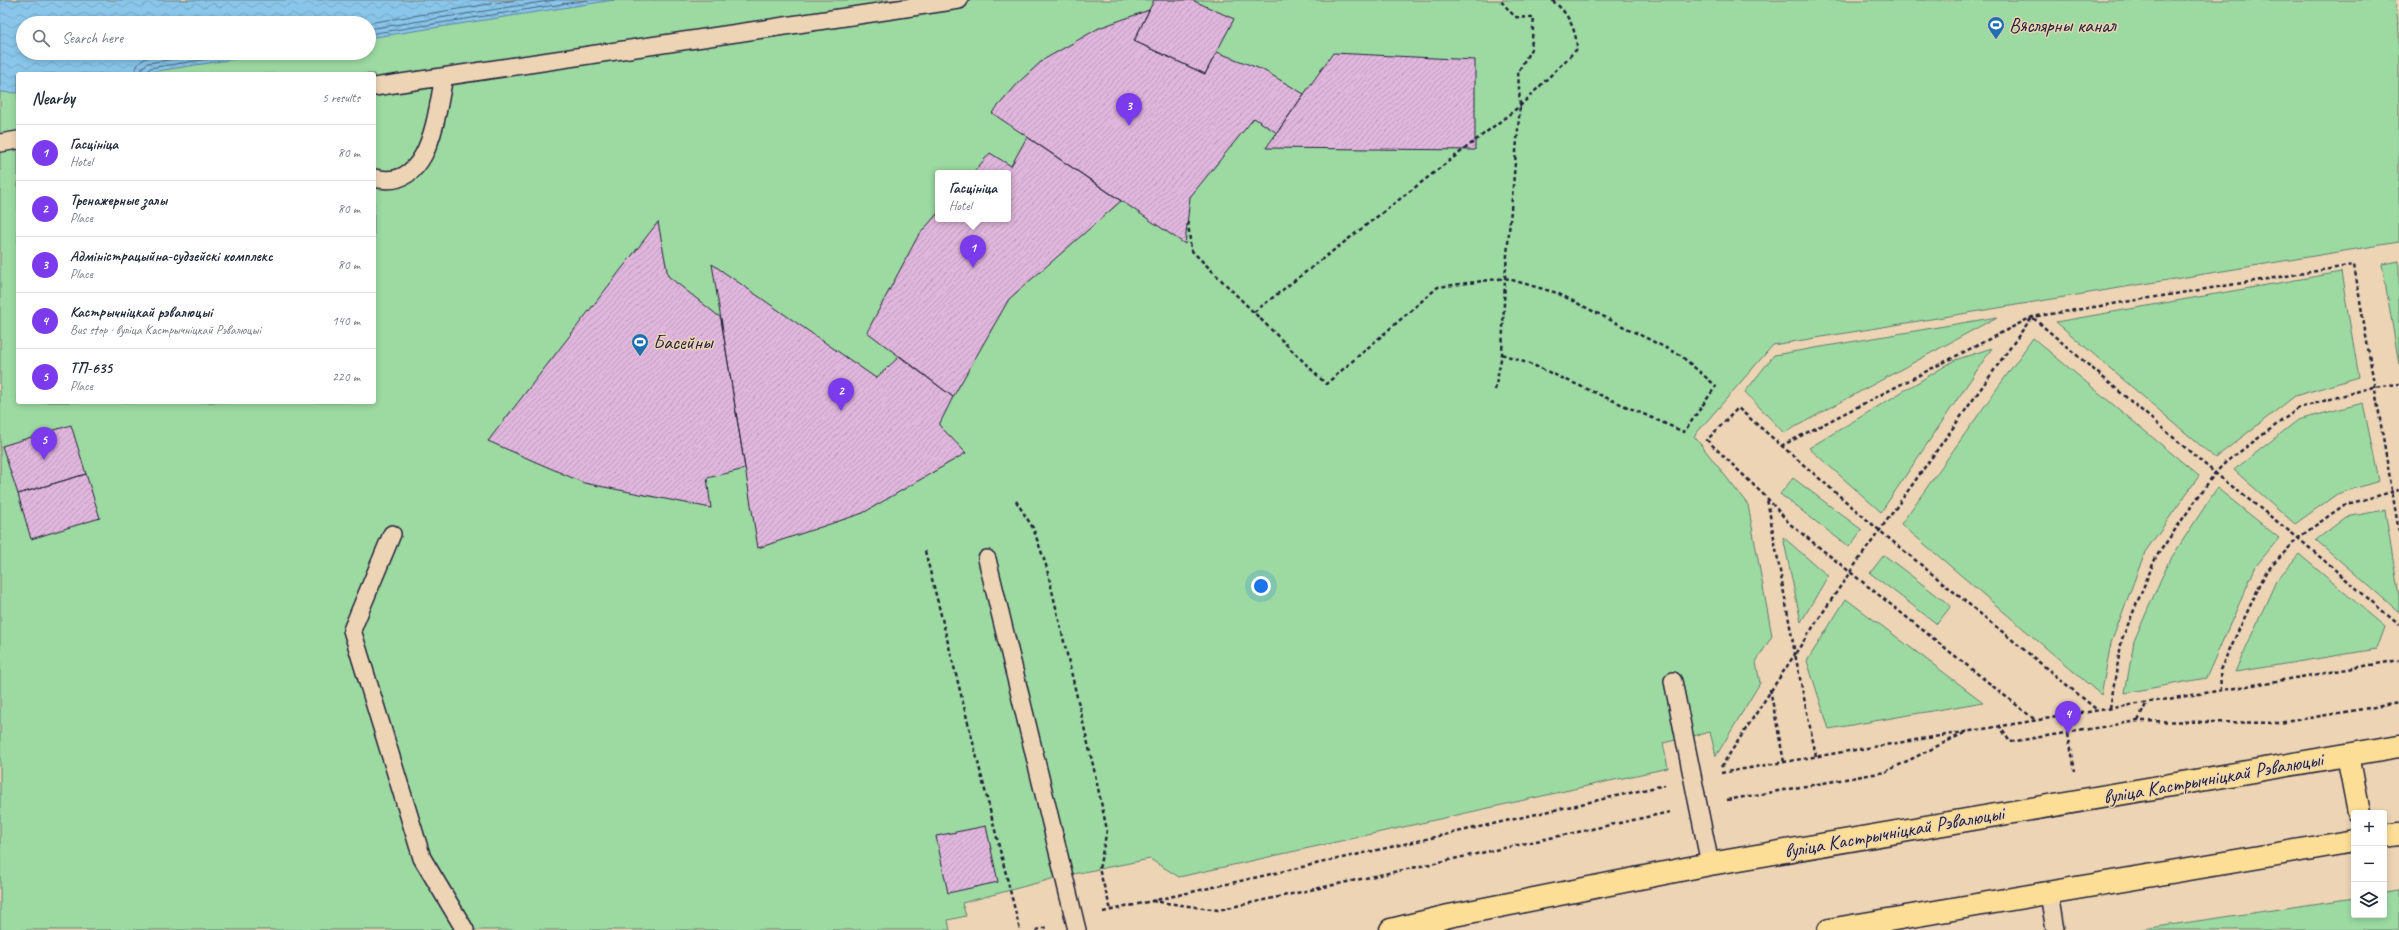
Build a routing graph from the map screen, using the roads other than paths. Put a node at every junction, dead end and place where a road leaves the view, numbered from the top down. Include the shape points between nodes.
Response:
1 (959, 0) edge
2 (444, 77) junction
3 (376, 87) edge
4 (16, 140) edge
5 (0, 143) edge
6 (376, 178) edge
7 (392, 534) dead end
8 (987, 559) dead end
9 (1673, 680) dead end
10 (2399, 746) edge
11 (2348, 755) junction
12 (2358, 810) edge
13 (2399, 834) edge
14 (2387, 836) edge
15 (2351, 842) edge
16 (1710, 864) junction
17 (2048, 894) junction
18 (465, 930) edge
19 (1077, 930) edge
20 (1391, 930) edge
21 (1829, 930) edge
22 (2055, 930) edge

1 - 2 lane
2 - 3 lane
2 - 6 lane via 433,130 422,160 410,172 396,179
4 - 5 lane
7 - 18 lane via 352,630 422,858
8 - 19 lane
9 - 16 lane
10 - 11 highway, вуліца Кастрычніцкай Рэвалюцыі
11 - 12 highway
11 - 16 highway, вуліца Кастрычніцкай Рэвалюцыі
13 - 14 highway
15 - 17 highway
16 - 20 highway, вуліца Кастрычніцкай Рэвалюцыі
17 - 21 highway
17 - 22 lane

